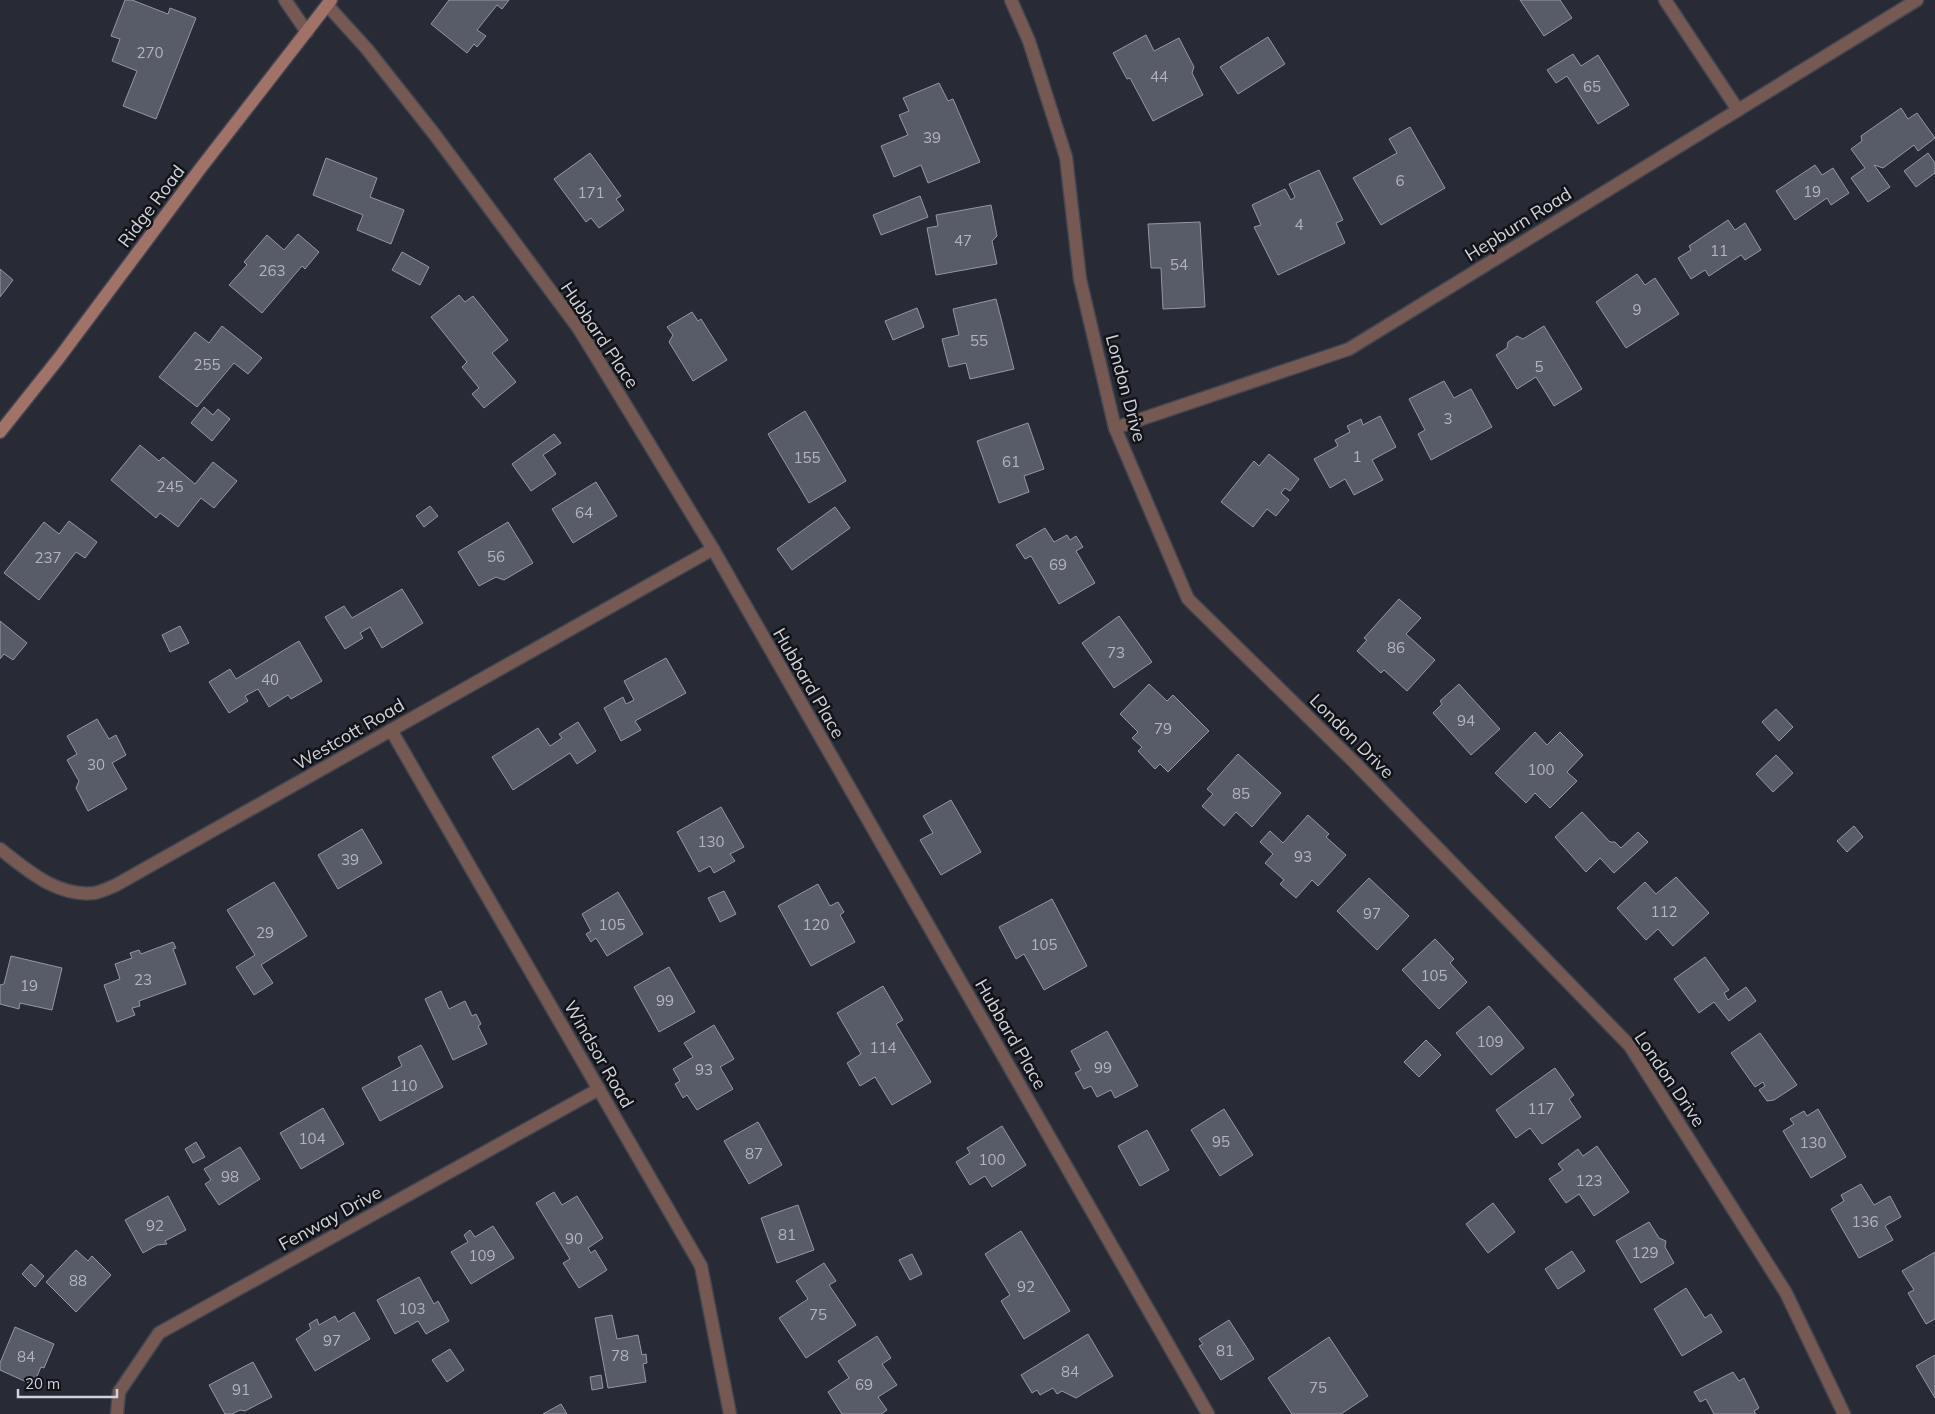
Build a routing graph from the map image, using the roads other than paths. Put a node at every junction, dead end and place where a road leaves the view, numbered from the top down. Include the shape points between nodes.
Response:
1 (285, 0) edge
2 (1011, 0) edge
3 (1665, 0) edge
4 (1917, 0) edge
5 (329, 2) edge
6 (307, 32) junction
7 (1738, 110) junction
8 (1115, 428) junction
9 (0, 432) edge
10 (713, 549) junction
11 (390, 730) junction
12 (0, 849) edge
13 (599, 1089) junction
14 (117, 1414) edge
15 (730, 1414) edge
16 (1208, 1414) edge
17 (1844, 1414) edge

1 - 6 street
2 - 8 street, London Drive via 1029,41 1066,157 1080,279
3 - 7 street
4 - 7 street, Hepburn Road
5 - 6 main road, Ridge Road
5 - 10 street, Hubbard Place via 435,135 579,329
6 - 9 main road, Ridge Road
7 - 8 street, Hepburn Road via 1349,349
8 - 17 street, London Drive via 1188,599 1355,763 1630,1046 1786,1293
10 - 11 street, Westcott Road
10 - 16 street, Hubbard Place
11 - 12 street, Westcott Road via 144,871 95,893 49,884
11 - 13 street, Windsor Road
13 - 14 street, Fenway Drive via 159,1333 119,1392
13 - 15 street, Windsor Road via 701,1266

